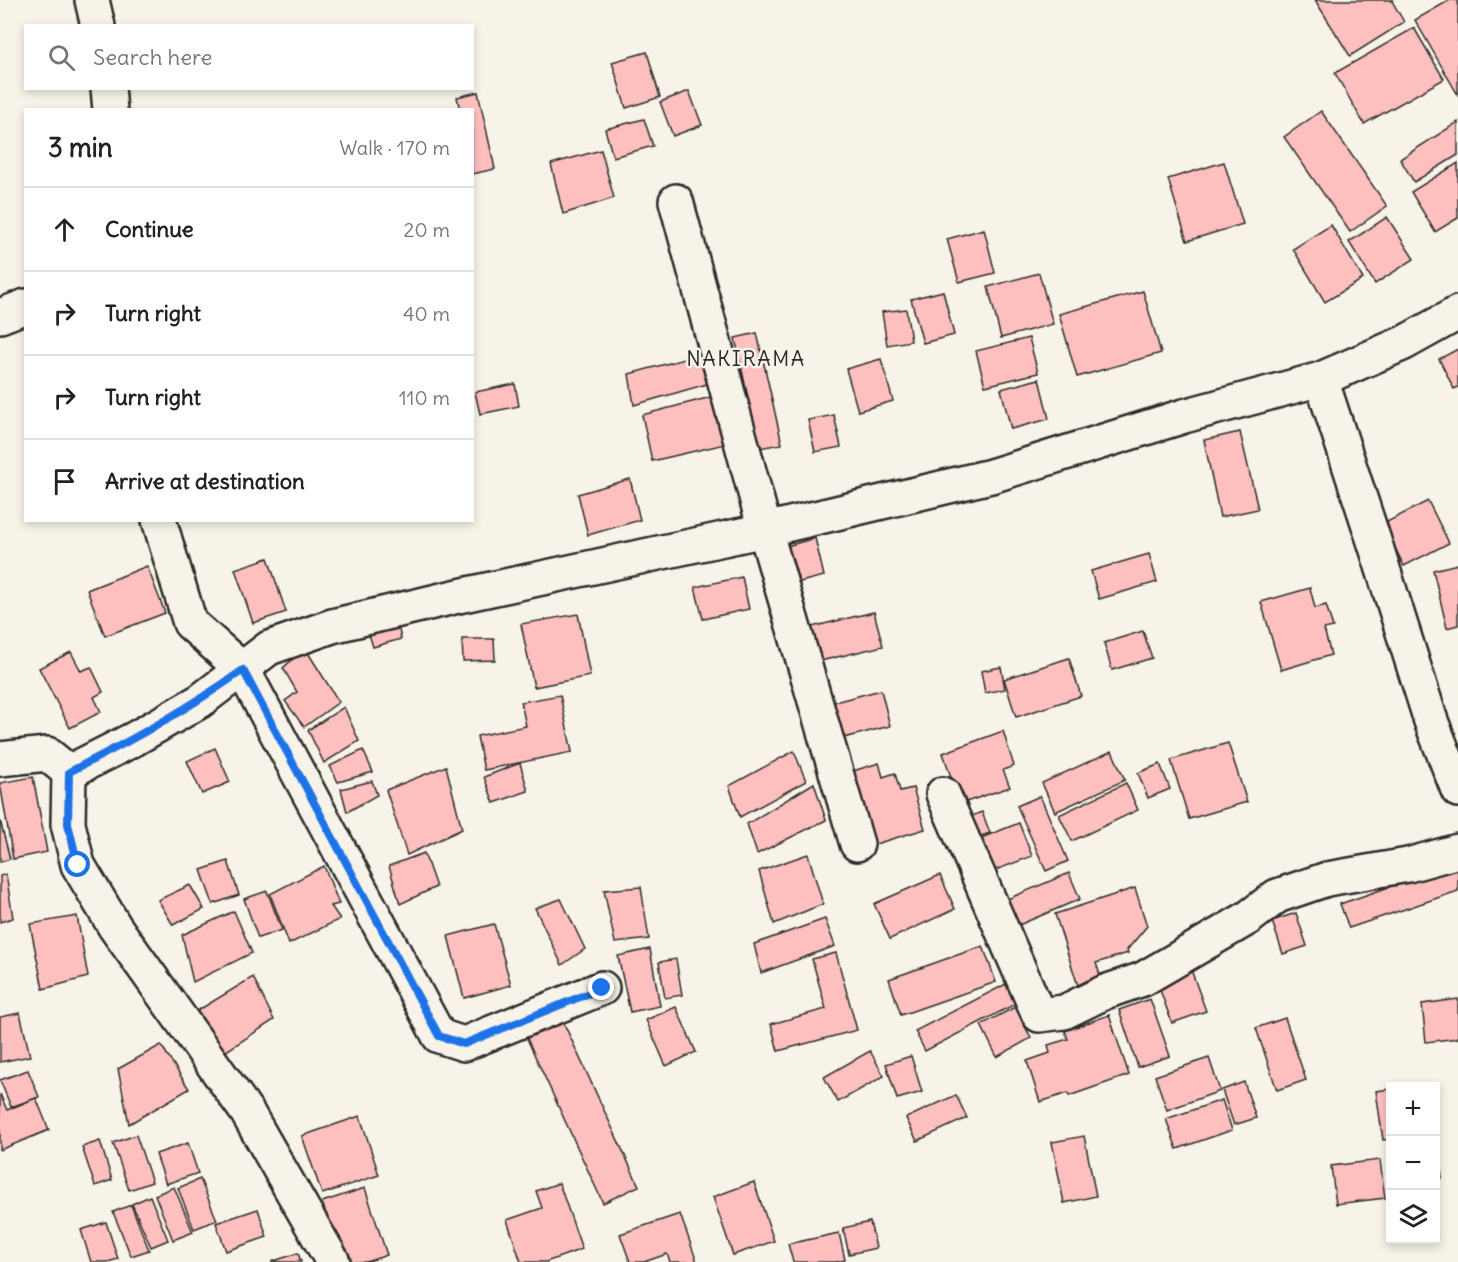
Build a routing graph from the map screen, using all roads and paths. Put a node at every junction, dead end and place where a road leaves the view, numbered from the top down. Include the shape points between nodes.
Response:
1 (92, 0) edge
2 (98, 24) edge
3 (108, 90) edge
4 (110, 108) edge
5 (676, 201) dead end
6 (24, 307) edge
7 (1458, 313) edge
8 (0, 316) edge
9 (1321, 380) junction
10 (160, 522) edge
11 (765, 530) junction
12 (243, 670) junction
13 (0, 759) edge
14 (69, 772) junction
15 (1458, 790) edge
16 (943, 794) dead end
17 (857, 844) dead end
18 (1458, 851) edge
19 (602, 988) dead end
20 (333, 1262) edge

1 - 2 street
3 - 4 street
5 - 11 street
6 - 8 street
7 - 9 street via 1404,343
9 - 11 street via 1184,416 990,476
9 - 15 street via 1431,721
10 - 12 street via 190,623
11 - 12 street via 332,626 269,648
11 - 17 street
12 - 14 street via 200,701
12 - 19 street via 439,1036 464,1044
13 - 14 street via 47,754
14 - 20 street via 68,824 78,865 115,927 248,1112
16 - 18 street via 1039,1015 1064,1012 1143,979 1248,918 1277,896 1327,879 1408,865

